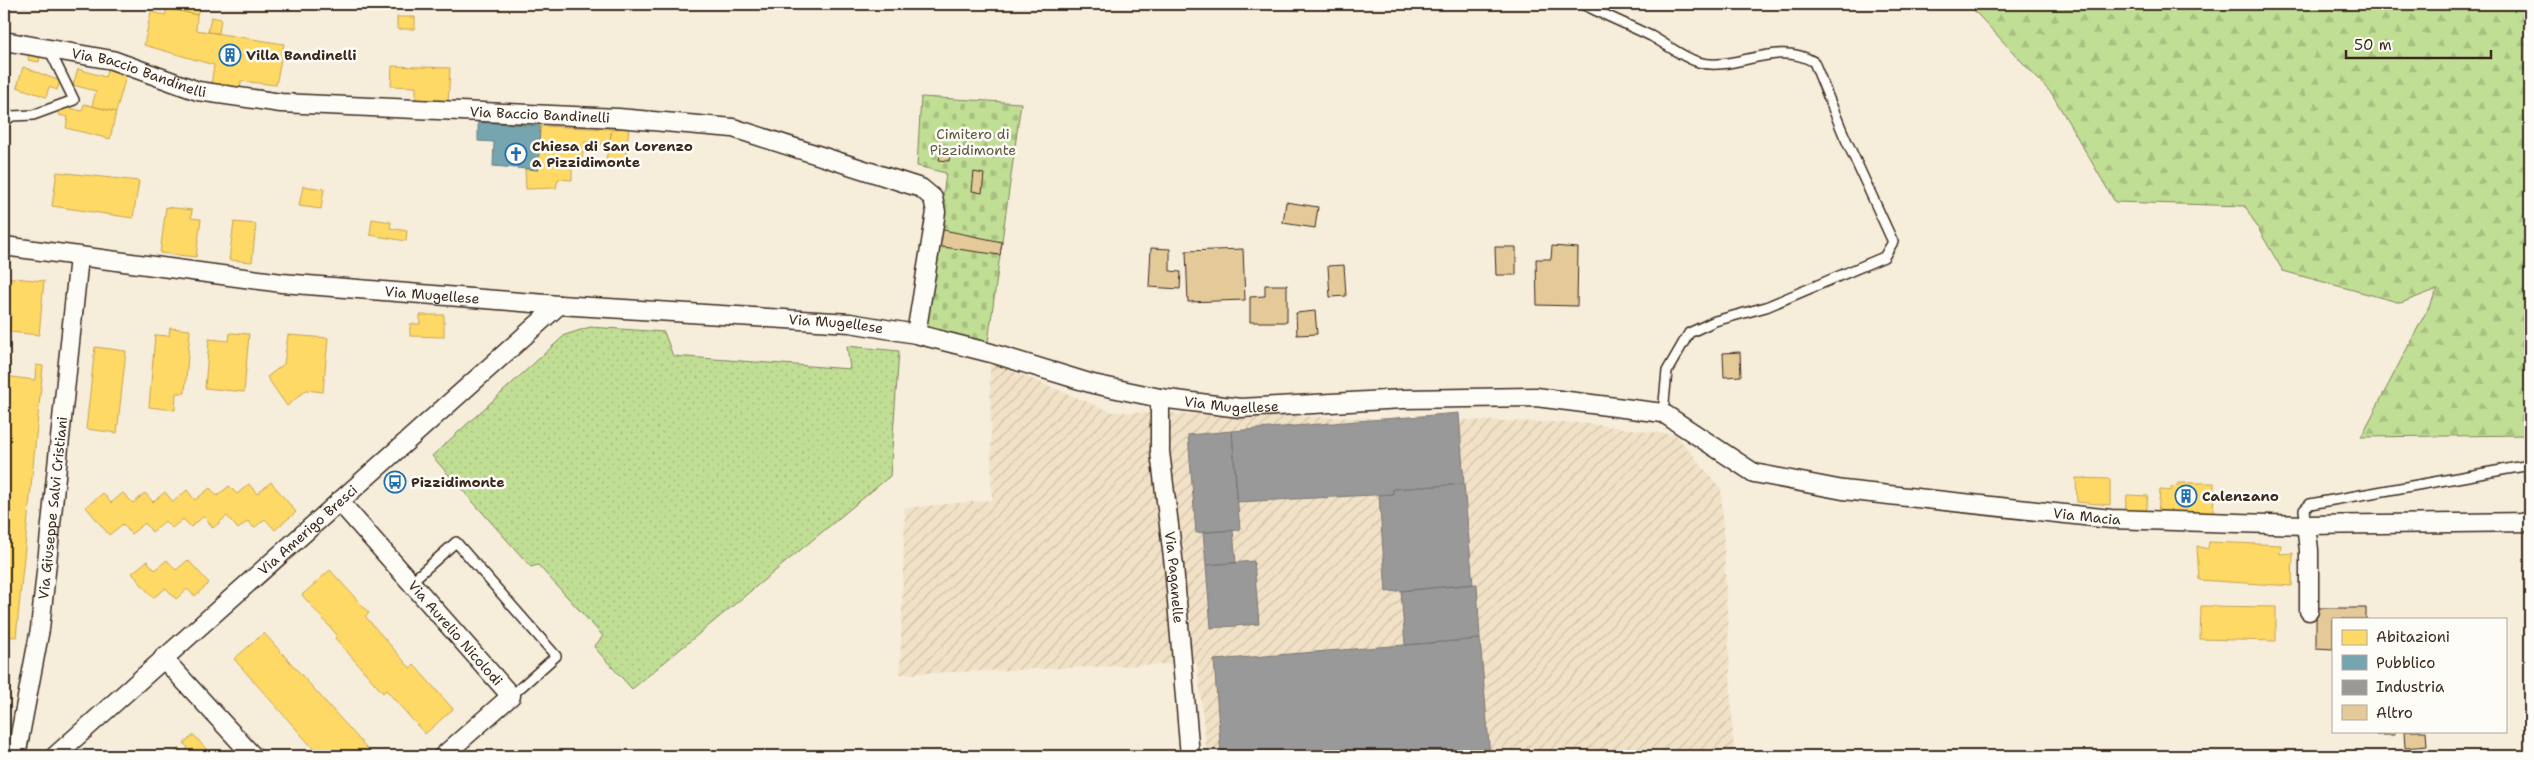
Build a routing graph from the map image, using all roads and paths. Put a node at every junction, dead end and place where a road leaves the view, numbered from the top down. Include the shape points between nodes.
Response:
1 (1582, 4) edge
2 (4, 41) edge
3 (49, 49) junction
4 (4, 122) edge
5 (4, 246) edge
6 (79, 257) junction
7 (559, 305) junction
8 (916, 334) junction
9 (1160, 398) junction
10 (1663, 414) junction
11 (2530, 465) edge
12 (339, 501) junction
13 (2530, 522) edge
14 (2306, 525) junction
15 (410, 582) junction
16 (2309, 611) dead end
17 (163, 658) junction
18 (511, 696) junction
19 (16, 756) edge
20 (55, 756) edge
21 (253, 756) edge
22 (443, 756) edge
23 (1190, 756) edge

1 - 10 lane via 1698,62 1714,64 1770,53 1806,57 1814,62 1842,133 1893,242 1884,257 1766,307 1715,321 1689,333 1667,372
2 - 3 street, Via Baccio Bandinelli
3 - 4 lane via 74,100 33,115 12,116
3 - 8 street, Via Baccio Bandinelli via 112,60 198,91 281,103 618,118 733,128 921,188 933,198 936,212
5 - 6 street, Via Mugellese
6 - 7 street, Via Mugellese via 282,283
6 - 19 street, Via Giuseppe Salvi Cristiani via 40,629
7 - 8 street, Via Mugellese via 850,323
7 - 12 street, Via Amerigo Bresci
8 - 9 street, Via Mugellese via 1093,384
9 - 10 street, Via Mugellese via 1240,408 1402,399 1536,397
9 - 23 street, Via Paganelle via 1160,452 1174,566
10 - 14 street, Via Macia via 1754,473 1843,490 2111,519
11 - 14 lane via 2310,504 2304,510
12 - 15 street, Via Aurelio Nicolodi
12 - 17 street, Via Amerigo Bresci
13 - 14 street, Via Macia
14 - 16 street
15 - 18 street, Via Aurelio Nicolodi
15 - 18 lane via 456,542 556,656
17 - 20 street, Via Amerigo Bresci
17 - 21 street
18 - 22 street, Via Aurelio Nicolodi

